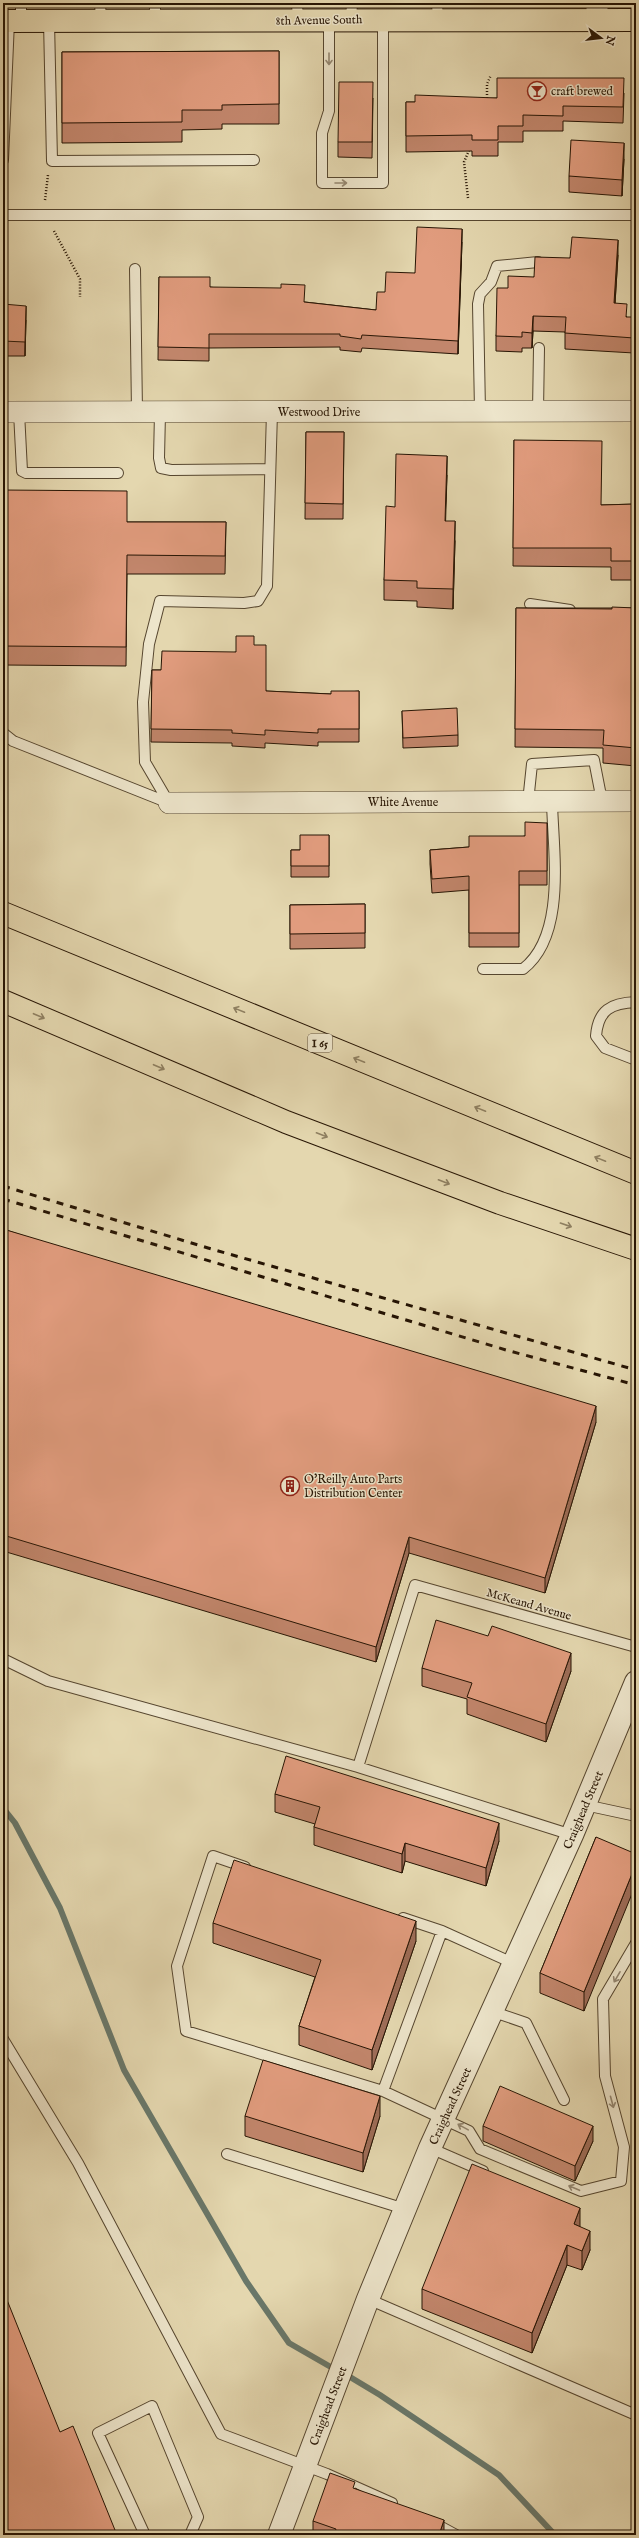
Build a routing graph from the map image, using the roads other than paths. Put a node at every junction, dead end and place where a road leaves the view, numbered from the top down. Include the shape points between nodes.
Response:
1 (597, 11) edge
2 (100, 12) edge
3 (155, 12) edge
4 (298, 12) edge
5 (351, 12) edge
6 (438, 12) edge
7 (13, 17) edge
8 (383, 19) junction
9 (329, 20) junction
10 (636, 20) edge
11 (49, 21) junction
12 (3, 160) edge
13 (254, 160) dead end
14 (3, 215) edge
15 (636, 215) edge
16 (538, 262) edge
17 (135, 269) dead end
18 (539, 348) dead end
19 (480, 411) junction
20 (11, 412) edge
21 (137, 412) junction
22 (272, 412) junction
23 (538, 412) junction
24 (636, 412) edge
25 (160, 413) junction
26 (270, 469) junction
27 (118, 473) dead end
28 (530, 604) dead end
29 (582, 612) edge
30 (3, 733) edge
31 (602, 801) junction
32 (636, 801) edge
33 (528, 802) junction
34 (552, 802) junction
35 (169, 803) junction
36 (3, 913) edge
37 (483, 969) dead end
38 (3, 1001) edge
39 (636, 1002) edge
40 (636, 1060) edge
41 (636, 1174) edge
42 (636, 1249) edge
43 (636, 1647) edge
44 (3, 1659) edge
45 (635, 1686) edge
46 (358, 1767) junction
47 (585, 1805) junction
48 (636, 1816) edge
49 (572, 1835) junction
50 (257, 1870) edge
51 (390, 1914) edge
52 (442, 1931) junction
53 (636, 1943) edge
54 (515, 1964) junction
55 (494, 2012) junction
56 (3, 2039) edge
57 (383, 2091) junction
58 (564, 2100) dead end
59 (444, 2117) junction
60 (430, 2148) junction
61 (227, 2154) dead end
62 (483, 2172) edge
63 (405, 2209) junction
64 (365, 2307) junction
65 (636, 2415) edge
66 (305, 2466) junction
67 (401, 2507) edge
68 (422, 2517) edge
69 (145, 2535) edge
70 (190, 2535) edge
71 (279, 2535) edge
72 (456, 2535) edge

1 - 6 main road, 8th Avenue South
1 - 10 main road, 8th Avenue South
2 - 3 main road, 8th Avenue South
2 - 11 main road, 8th Avenue South
3 - 4 main road, 8th Avenue South
4 - 9 main road, 8th Avenue South
5 - 8 main road, 8th Avenue South
5 - 9 main road, 8th Avenue South
6 - 8 main road, 8th Avenue South
7 - 11 main road, 8th Avenue South
7 - 12 lane
9 -> 8 lane via 329,111 322,133 322,183 384,183
11 - 13 lane via 52,161
14 - 15 lane
16 - 19 lane via 497,266 491,282 480,294
17 - 21 lane
18 - 23 lane
19 - 22 street, Westwood Drive
19 - 23 street, Westwood Drive
20 - 21 street, Westwood Drive
20 - 27 lane via 22,471
21 - 25 street, Westwood Drive
22 - 25 street, Westwood Drive
22 - 26 lane
23 - 24 street, Westwood Drive
25 - 26 lane via 161,468
26 - 35 lane via 267,586 258,601 160,601 149,644 143,702 145,762
28 - 29 lane
30 - 35 lane via 13,741
31 - 32 street, White Avenue
31 - 33 lane via 594,760 532,764
31 - 34 street, White Avenue
33 - 34 street, White Avenue
33 - 35 street, White Avenue
34 - 37 lane via 554,890 548,933 540,952 523,969
41 -> 36 main road, I 65
38 -> 42 main road via 286,1122 500,1203
39 - 40 lane via 613,1005 607,1009 597,1023 596,1036 605,1048
43 - 46 lane, McKeand Avenue via 415,1585
44 - 46 lane via 48,1681
45 - 47 street, Craighead Street
46 - 49 lane
47 - 48 lane
47 - 49 street, Craighead Street
49 - 54 street, Craighead Street
50 - 57 lane via 213,1856 177,1966 186,2031
51 - 52 lane
52 - 54 lane
52 - 57 lane
53 -> 59 lane via 604,1999 605,2076 624,2147 621,2181 581,2192 480,2149 469,2131
54 - 55 street, Craighead Street
55 - 58 lane via 526,2023
55 - 59 street, Craighead Street
56 - 66 lane via 78,2163 221,2434
57 - 59 lane
59 - 60 street, Craighead Street
60 - 62 lane
60 - 63 street, Craighead Street
61 - 63 lane
63 - 64 street, Craighead Street
64 - 65 lane
64 - 66 street, Craighead Street
66 - 67 lane
66 - 71 street, Craighead Street
68 - 72 lane
69 - 70 lane via 98,2433 152,2406 198,2517

